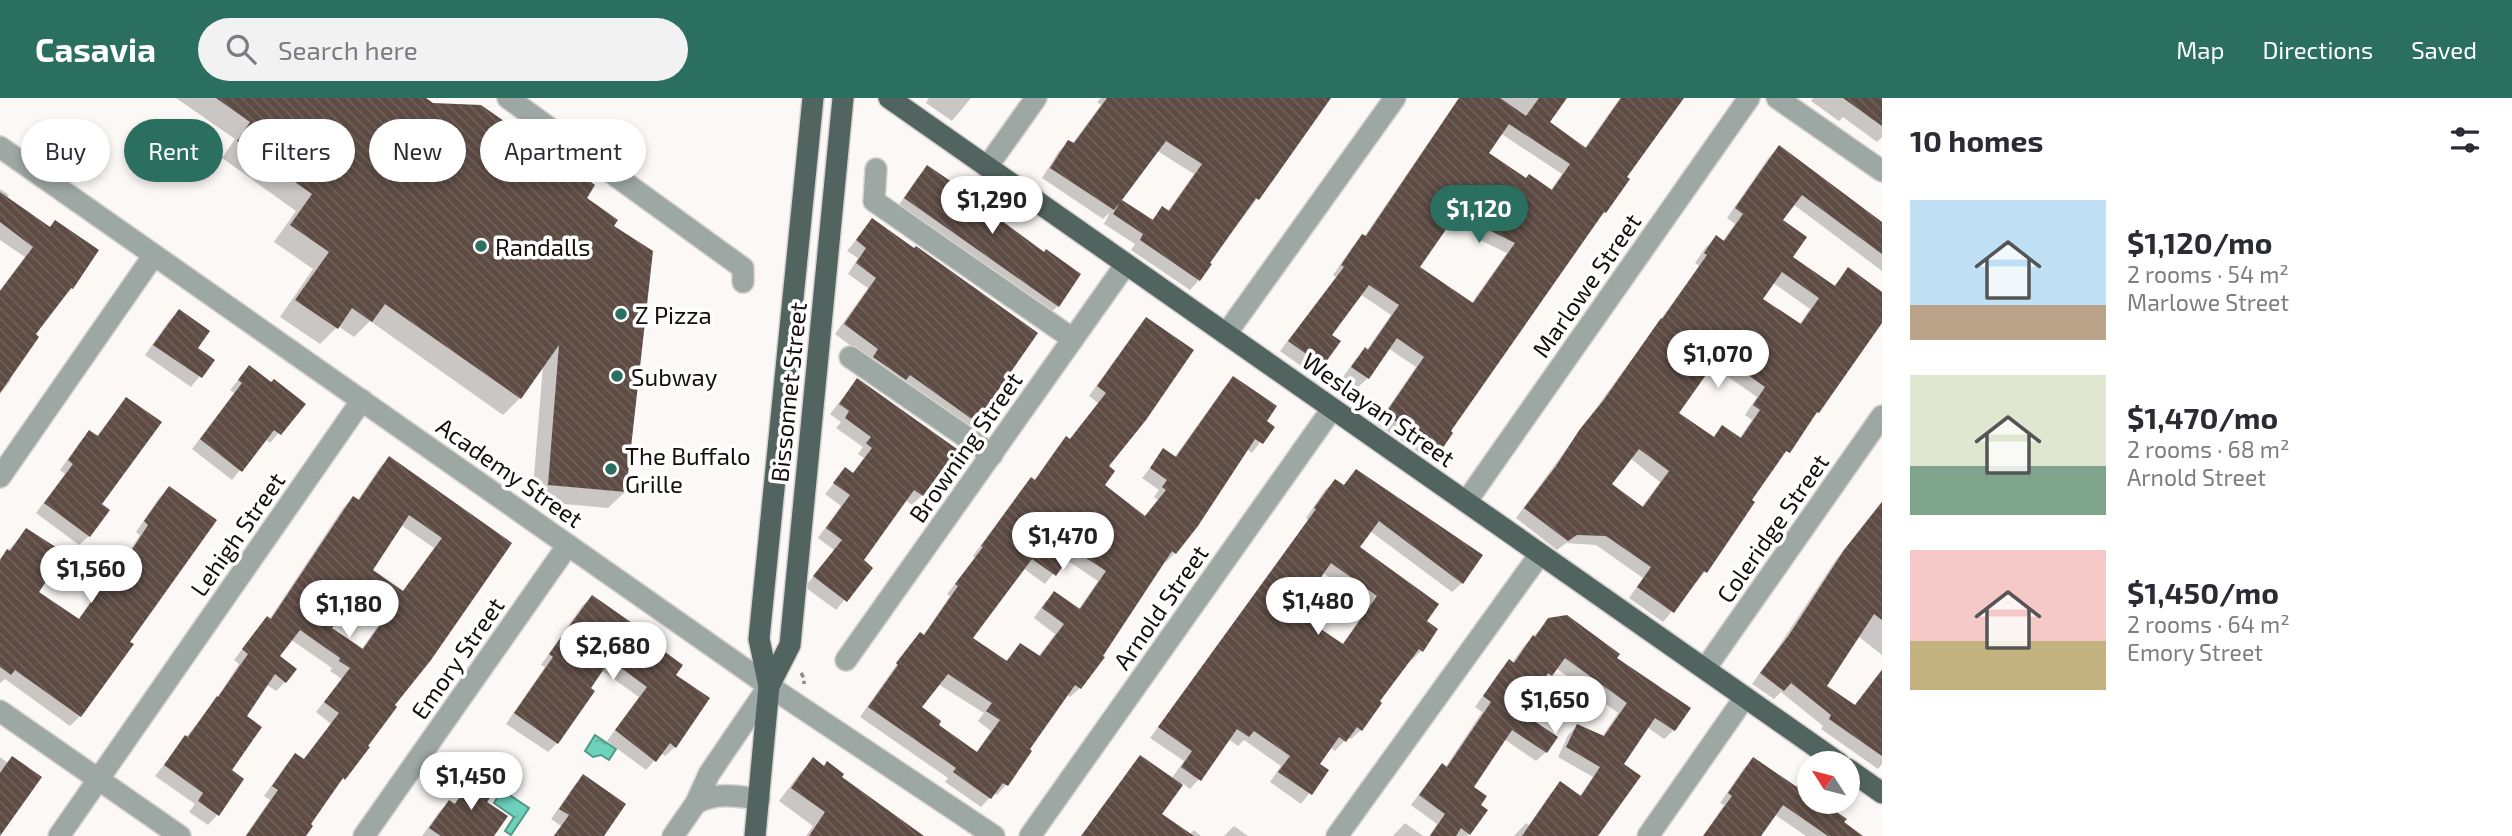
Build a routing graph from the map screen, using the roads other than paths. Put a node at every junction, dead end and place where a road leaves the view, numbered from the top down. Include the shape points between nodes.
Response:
1 (508, 98) edge
2 (813, 98) edge
3 (843, 98) edge
4 (889, 98) edge
5 (1036, 98) edge
6 (1395, 98) edge
7 (1749, 98) edge
8 (1777, 98) edge
9 (0, 147) edge
10 (987, 167) junction
11 (876, 169) dead end
12 (1882, 171) edge
13 (154, 255) junction
14 (1126, 264) junction
15 (743, 282) dead end
16 (1226, 334) junction
17 (1073, 339) junction
18 (850, 357) dead end
19 (362, 400) junction
20 (1332, 409) junction
21 (1882, 416) edge
22 (992, 455) junction
23 (0, 477) edge
24 (1466, 502) junction
25 (568, 545) junction
26 (1540, 554) junction
27 (846, 660) dead end
28 (1704, 669) junction
29 (769, 685) junction
30 (1745, 697) junction
31 (0, 710) edge
32 (1822, 751) edge
33 (1860, 777) edge
34 (99, 779) junction
35 (1882, 793) edge
36 (759, 799) junction
37 (696, 803) junction
38 (59, 836) edge
39 (180, 836) edge
40 (364, 836) edge
41 (673, 836) edge
42 (755, 836) edge
43 (994, 836) edge
44 (1030, 836) edge
45 (1337, 836) edge
46 (1648, 836) edge

1 - 15 street via 743,268
2 - 29 main road, Bissonnet Street via 759,639
3 - 29 main road, Bissonnet Street via 790,645
4 - 10 main road, Weslayan Street
5 - 10 street
6 - 16 street
7 - 24 street, Marlowe Street
8 - 12 street
9 - 13 street, Academy Street
10 - 14 main road, Weslayan Street
11 - 17 street via 874,201
13 - 19 street, Academy Street
13 - 23 street
14 - 16 main road, Weslayan Street
14 - 17 street, Browning Street
16 - 20 main road, Weslayan Street
17 - 22 street, Browning Street
18 - 22 street
19 - 25 street, Academy Street
19 - 34 street, Lehigh Street
20 - 24 main road, Weslayan Street
20 - 44 street, Arnold Street
21 - 28 street, Coleridge Street
22 - 27 street, Browning Street
24 - 26 main road, Weslayan Street
25 - 29 street, Academy Street
25 - 40 street, Emory Street
26 - 28 main road, Weslayan Street
26 - 45 street
28 - 30 main road, Weslayan Street
29 - 36 main road, Bissonnet Street
29 - 37 street via 709,774
29 - 43 street, Academy Street
30 - 32 main road, Weslayan Street
30 - 46 street
31 - 34 street
33 - 35 main road
34 - 38 street, Lehigh Street
34 - 39 street
36 - 37 street via 726,794
36 - 42 main road, Bissonnet Street
37 - 41 street

